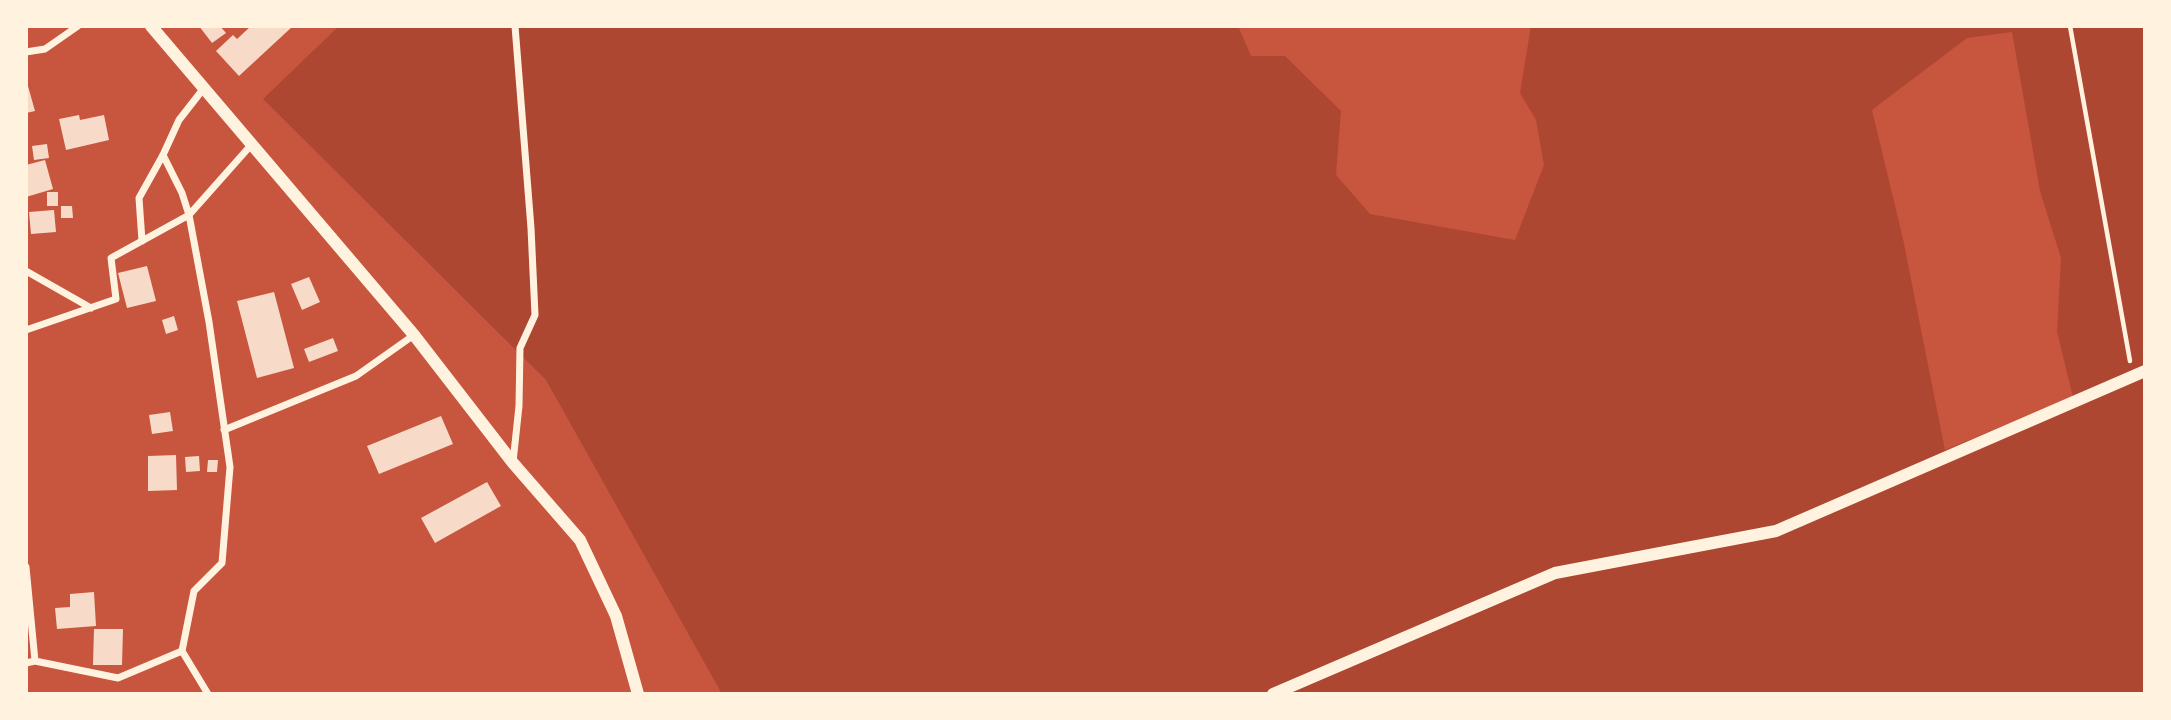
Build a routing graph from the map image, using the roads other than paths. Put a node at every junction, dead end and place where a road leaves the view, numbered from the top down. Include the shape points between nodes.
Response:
1 (78, 26) edge
2 (151, 26) edge
3 (516, 26) edge
4 (26, 52) edge
5 (204, 88) junction
6 (251, 144) junction
7 (163, 155) junction
8 (189, 215) junction
9 (142, 241) junction
10 (26, 271) edge
11 (91, 308) junction
12 (26, 330) edge
13 (414, 335) junction
14 (2139, 373) edge
15 (225, 430) junction
16 (513, 463) junction
17 (26, 568) edge
18 (182, 651) junction
19 (35, 661) junction
20 (26, 663) edge
21 (208, 694) edge
22 (638, 694) edge
23 (1273, 694) edge

1 - 4 street via 45,49
2 - 5 street
3 - 16 street via 535,315 520,348
5 - 6 street
5 - 7 street via 179,120
6 - 8 street
6 - 13 street
7 - 8 street
7 - 9 street via 139,198
8 - 9 street
8 - 15 street
9 - 11 street via 111,258 116,299
10 - 11 street
11 - 12 street
13 - 15 street via 356,376
13 - 16 street
14 - 23 street via 1776,531 1555,573
15 - 18 street via 230,467 222,563 194,591
16 - 22 street via 580,540 616,616
17 - 19 street
18 - 19 street via 118,678
18 - 21 street
19 - 20 street

